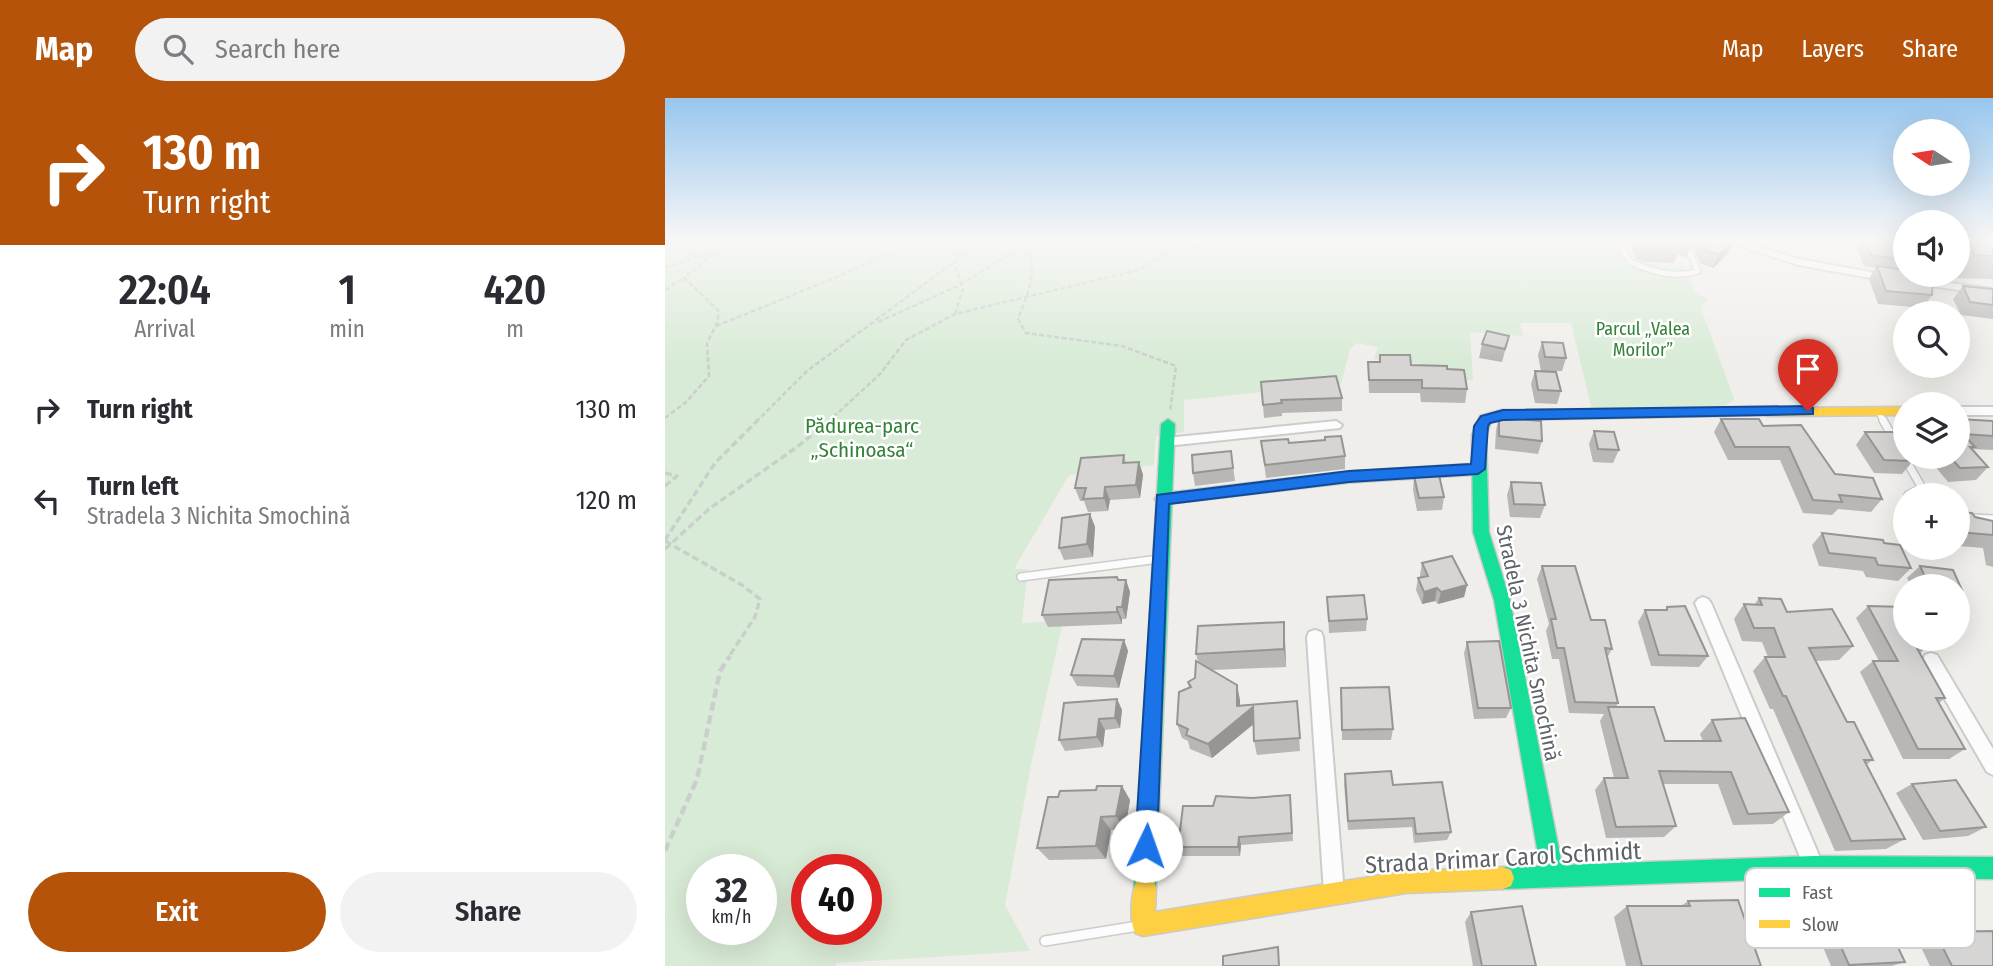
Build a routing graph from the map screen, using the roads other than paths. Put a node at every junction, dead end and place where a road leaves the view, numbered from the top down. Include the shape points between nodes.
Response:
1 (1918, 281) edge
2 (1993, 292) edge
3 (1878, 411) junction
4 (1893, 411) edge
5 (1970, 411) edge
6 (1993, 411) edge
7 (1168, 424) road end
8 (1336, 425) dead end
9 (1893, 438) edge
10 (1166, 443) junction
11 (1478, 469) junction
12 (1162, 499) junction
13 (1970, 517) edge
14 (1993, 519) edge
15 (1160, 559) junction
16 (1021, 576) dead end
17 (1703, 603) dead end
18 (1315, 637) dead end
19 (1931, 660) dead end
20 (1993, 766) edge
21 (1814, 867) junction
22 (1785, 868) edge
23 (1993, 868) edge
24 (1745, 869) edge
25 (1553, 876) junction
26 (1334, 892) junction
27 (1143, 925) junction
28 (1045, 941) dead end

1 - 2 street
3 - 4 street
3 - 9 lane
3 - 11 street, Stradela 3 Nichita Smochină via 1503,415 1486,419 1479,435
5 - 6 street
7 - 10 street
8 - 10 street
10 - 12 street
11 - 12 street via 1349,477
11 - 25 street, Stradela 3 Nichita Smochină via 1481,532 1502,600
12 - 15 street
13 - 14 lane
15 - 16 lane
15 - 27 street
17 - 21 street
18 - 26 street
19 - 20 street
21 - 22 street, Strada Primar Carol Schmidt
21 - 23 street, Strada Primar Carol Schmidt
24 - 25 street, Strada Primar Carol Schmidt
25 - 26 street, Strada Primar Carol Schmidt via 1406,882
26 - 27 street, Strada Primar Carol Schmidt
27 - 28 lane

